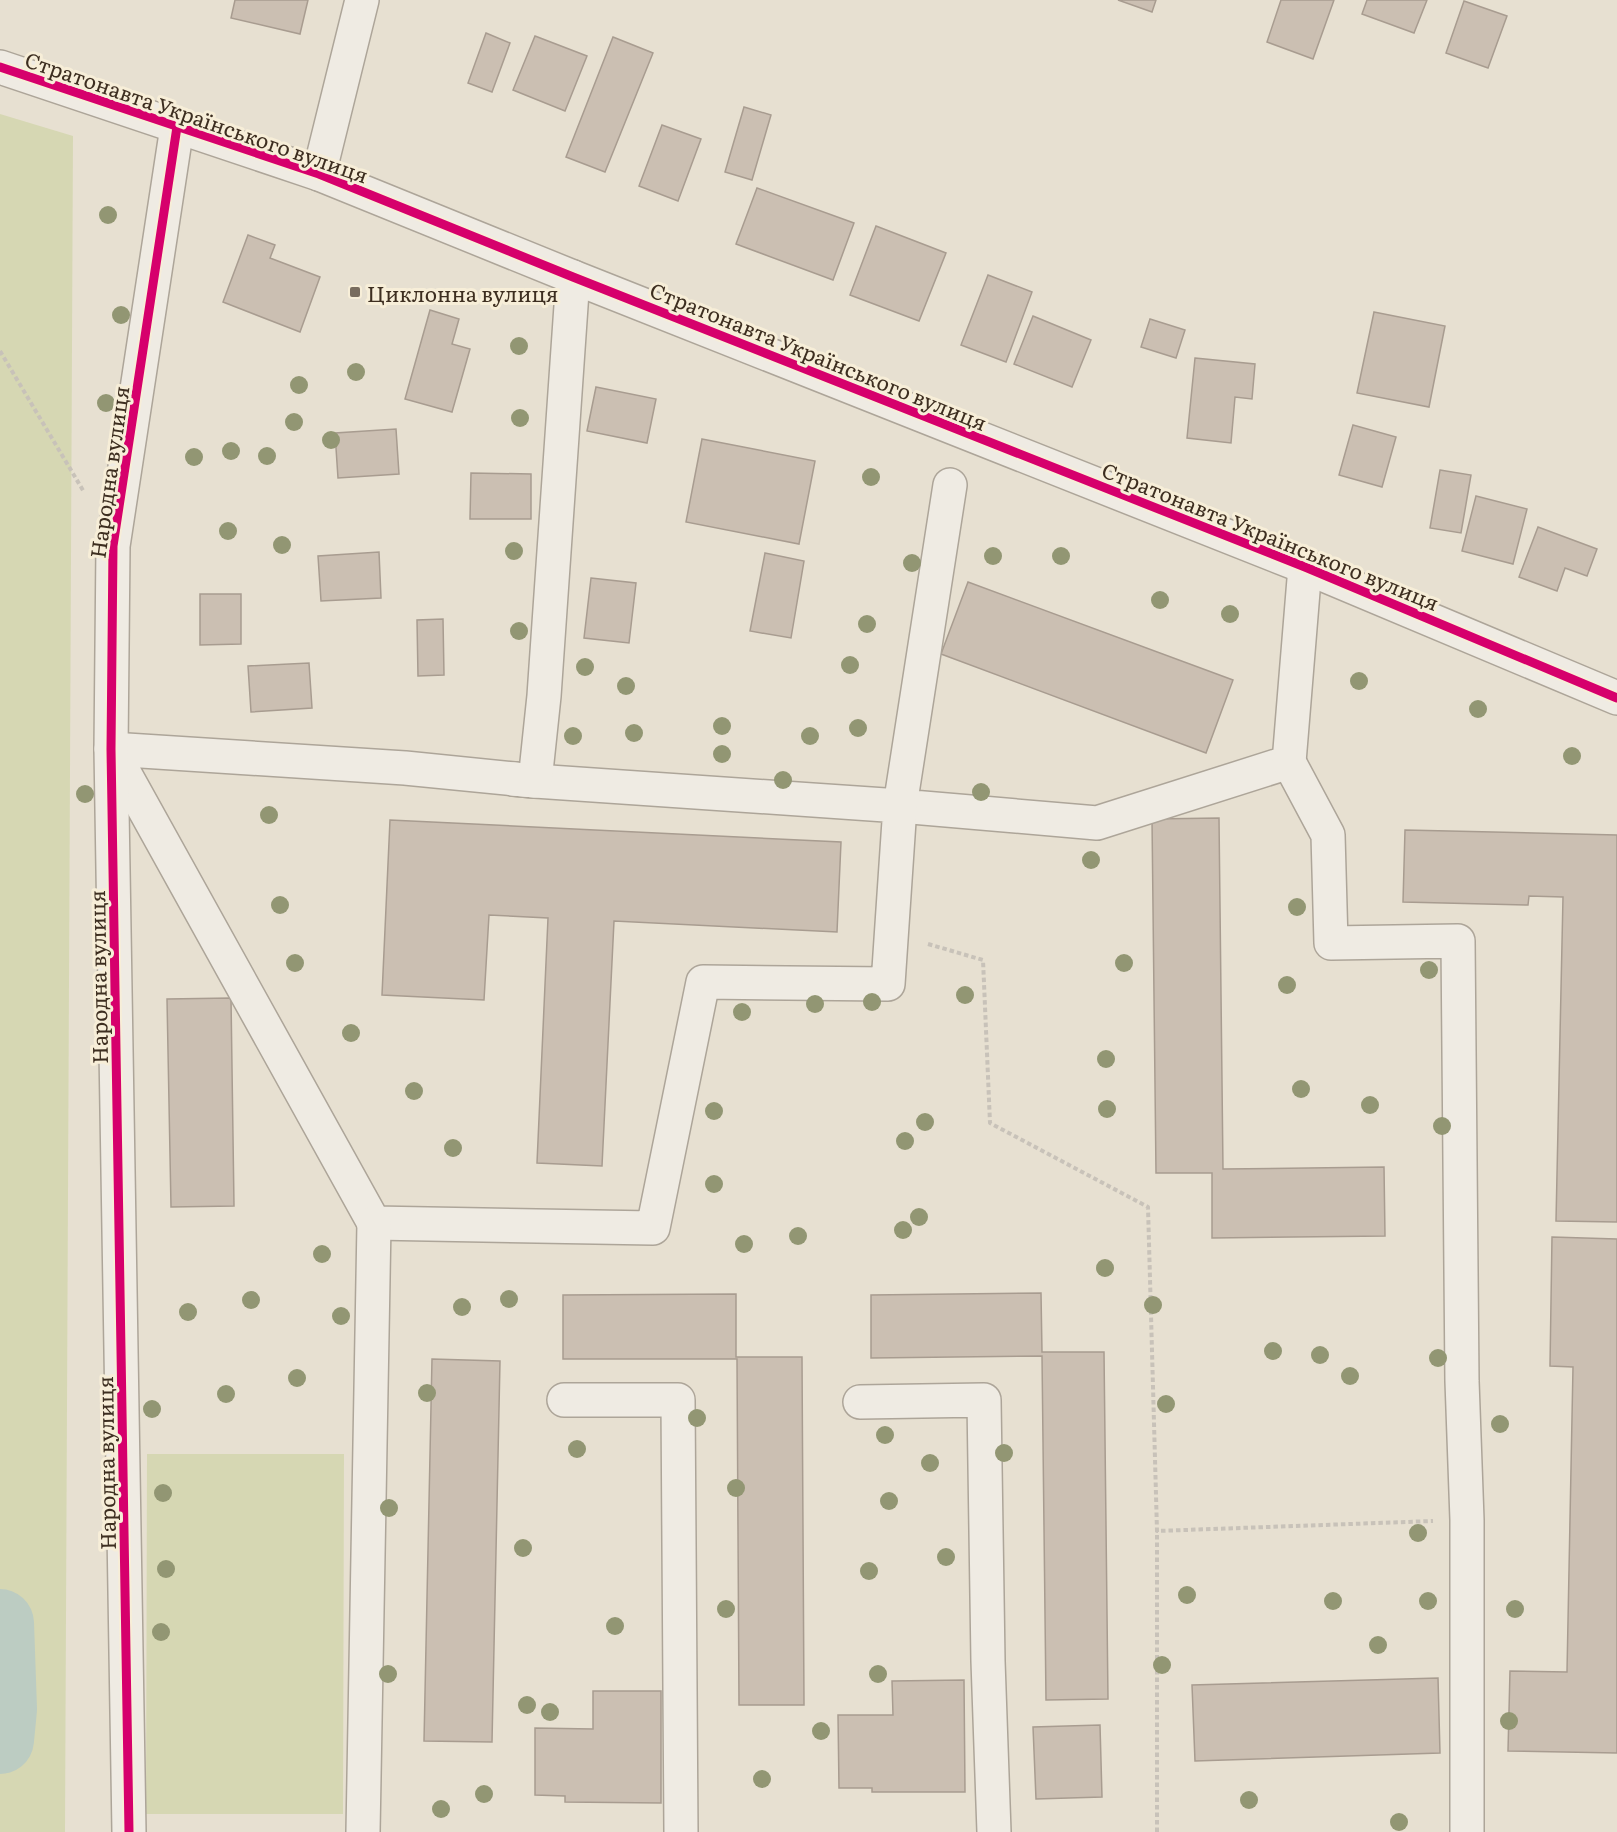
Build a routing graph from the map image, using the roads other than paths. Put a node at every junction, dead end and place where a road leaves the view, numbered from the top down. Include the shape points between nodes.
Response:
1 (362, 0) edge
2 (0, 68) edge
3 (177, 127) junction
4 (319, 174) junction
5 (573, 277) junction
6 (950, 485) dead end
7 (1305, 567) junction
8 (1617, 698) edge
9 (111, 749) junction
10 (1290, 762) junction
11 (535, 781) junction
12 (900, 806) junction
13 (375, 1223) junction
14 (564, 1400) dead end
15 (860, 1402) dead end
16 (129, 1832) edge
17 (363, 1832) edge
18 (681, 1832) edge
19 (994, 1832) edge
20 (1467, 1832) edge

1 - 4 street
2 - 3 street, Стратонавта Українського вулиця
3 - 4 street, Стратонавта Українського вулиця
3 - 9 street, Народна вулиця via 113,546
4 - 5 street, Стратонавта Українського вулиця
5 - 7 street, Стратонавта Українського вулиця
5 - 11 street
6 - 12 street
7 - 8 street, Стратонавта Українського вулиця
7 - 10 street
9 - 11 street via 405,768
9 - 13 street
9 - 16 street, Народна вулиця
10 - 12 street via 1097,823
10 - 20 street via 1329,835 1331,943 1458,941 1467,1520
11 - 12 street
12 - 13 street via 888,984 703,982 653,1228
13 - 17 street
14 - 18 street via 678,1400
15 - 19 street via 984,1400

